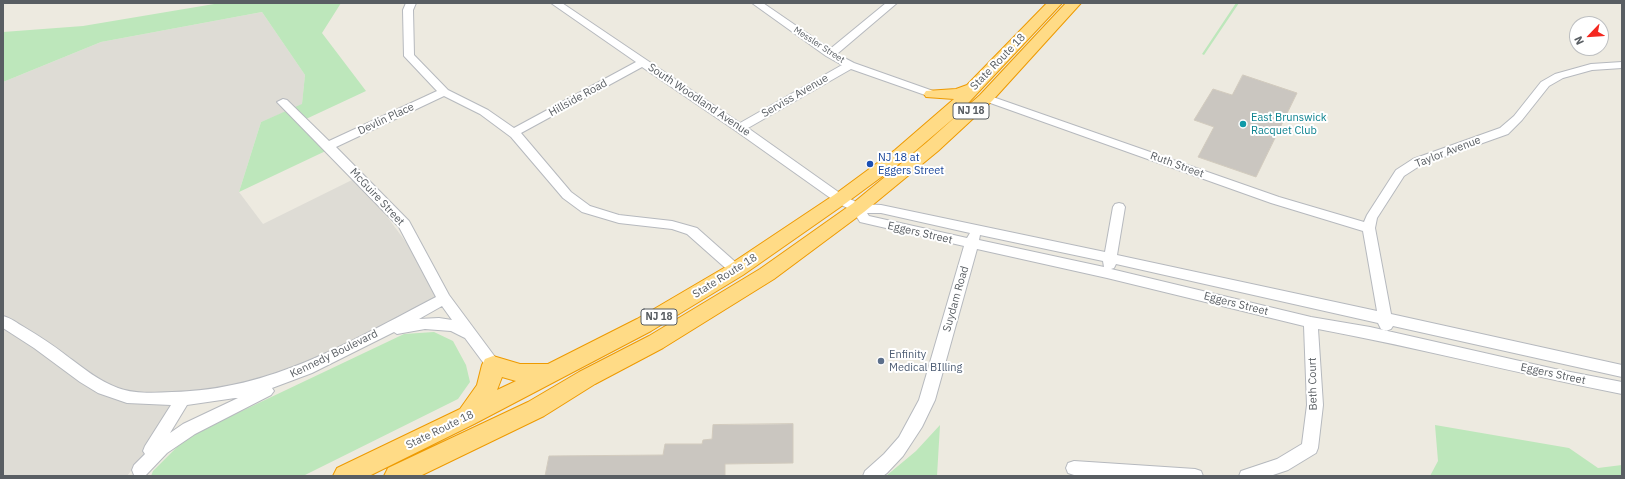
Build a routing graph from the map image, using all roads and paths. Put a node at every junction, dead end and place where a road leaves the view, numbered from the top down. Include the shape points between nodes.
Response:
1 (411, 3) edge
2 (556, 3) edge
3 (758, 3) edge
4 (892, 3) edge
5 (1055, 3) edge
6 (1074, 3) edge
7 (830, 54) junction
8 (643, 62) junction
9 (850, 65) junction
10 (1622, 65) edge
11 (971, 90) junction
12 (444, 92) junction
13 (932, 94) junction
14 (986, 98) junction
15 (283, 102) dead end
16 (949, 113) junction
17 (740, 128) junction
18 (513, 133) junction
19 (328, 146) junction
20 (849, 203) junction
21 (1119, 207) dead end
22 (1369, 228) junction
23 (973, 237) junction
24 (1111, 258) junction
25 (736, 270) junction
26 (1107, 273) junction
27 (444, 300) junction
28 (1384, 318) junction
29 (3, 320) edge
30 (1311, 322) junction
31 (383, 331) junction
32 (469, 335) junction
33 (1388, 337) junction
34 (1551, 355) junction
35 (327, 360) junction
36 (493, 365) junction
37 (1622, 371) edge
38 (551, 373) junction
39 (1555, 375) junction
40 (1622, 388) edge
41 (182, 400) junction
42 (466, 417) junction
43 (1074, 468) dead end
44 (138, 473) edge
45 (345, 476) edge
46 (396, 476) edge
47 (872, 476) edge
48 (1195, 476) edge
49 (1247, 476) edge

1 - 12 street via 408,10 409,56
2 - 8 street, South Woodland Avenue
3 - 7 street, Messler Street
4 - 7 street
5 - 11 highway, State Route 18 / NJ 18
6 - 14 highway, State Route 18 / NJ 18
7 - 9 street, Messler Street
8 - 17 street, South Woodland Avenue
8 - 18 street, Hillside Road
9 - 13 street, Messler Street
9 - 17 street, Serviss Avenue
10 - 22 street, Taylor Avenue via 1591,68 1559,76 1545,84 1518,118 1504,131 1416,162 1400,173 1370,218
11 - 13 highway via 958,94
11 - 16 highway, State Route 18 / NJ 18
12 - 18 street via 484,112
12 - 19 street, Devlin Place
13 - 16 highway via 944,103
14 - 20 highway, State Route 18 / NJ 18 via 932,147
14 - 22 street, Ruth Street via 1275,200
15 - 19 street, McGuire Street
16 - 20 highway, State Route 18 / NJ 18
17 - 20 street, South Woodland Avenue
18 - 25 street via 567,196 586,209 619,219 672,225 692,231
19 - 27 street, McGuire Street via 404,224
20 - 23 street, Eggers Street
20 - 25 highway, State Route 18 / NJ 18
20 - 46 highway, State Route 18 / NJ 18 via 767,274 656,342 587,378 536,409
21 - 24 street
22 - 28 street, Taylor Avenue
23 - 24 street, Eggers Street
23 - 26 street, Eggers Street
23 - 47 street, Suydam Road via 927,400 904,445
24 - 26 street
24 - 28 street, Eggers Street
25 - 38 highway, State Route 18 / NJ 18 via 644,326
26 - 30 street, Eggers Street
27 - 31 street, Kennedy Boulevard
27 - 32 street, McGuire Street
28 - 33 street, Taylor Avenue
28 - 34 street, Eggers Street
29 - 41 street, Kennedy Boulevard via 96,385 124,397
30 - 33 street, Eggers Street
30 - 49 street, Beth Court via 1315,405 1310,448 1282,465
31 - 32 street via 409,325 438,324 454,326
31 - 35 street, Kennedy Boulevard
32 - 36 street, McGuire Street
33 - 39 street, Eggers Street
34 - 37 street, Eggers Street
34 - 39 street
35 - 41 street, Kennedy Boulevard via 285,378 237,393
35 - 44 street via 189,429 160,448
36 - 38 highway via 523,374
36 - 42 highway via 492,380
38 - 42 highway, State Route 18 / NJ 18
39 - 40 street, Eggers Street
41 - 44 street
42 - 45 highway, State Route 18 / NJ 18
43 - 48 street

